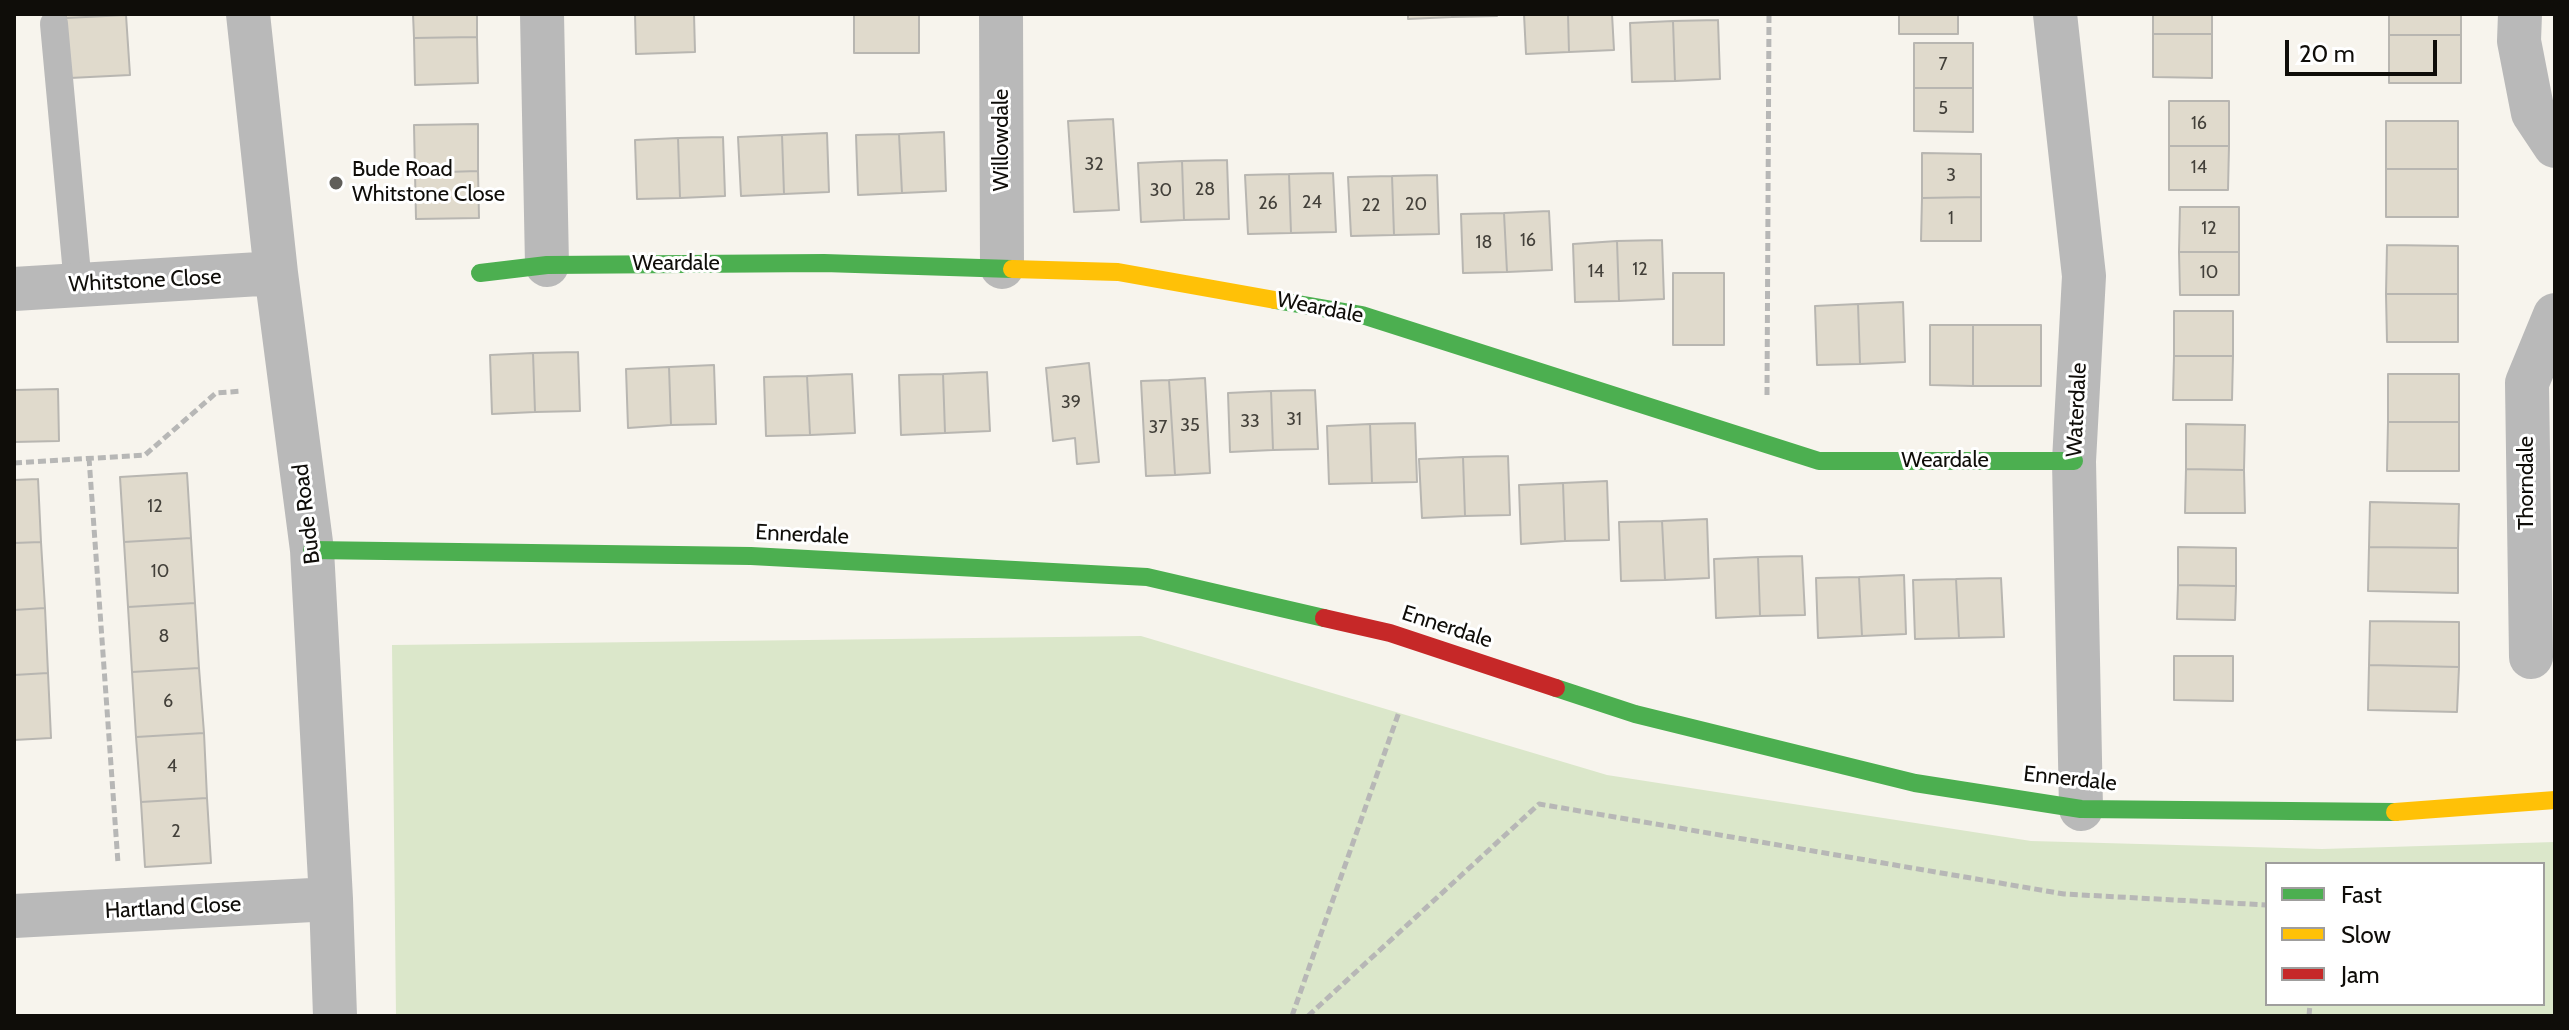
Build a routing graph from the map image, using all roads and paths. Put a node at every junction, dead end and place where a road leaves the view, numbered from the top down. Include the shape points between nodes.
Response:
1 (248, 14) edge
2 (542, 14) edge
3 (1001, 14) edge
4 (1769, 14) edge
5 (2055, 14) edge
6 (2520, 14) edge
7 (54, 24) dead end
8 (2555, 146) edge
9 (547, 265) junction
10 (1002, 267) junction
11 (276, 273) junction
12 (480, 273) dead end
13 (78, 285) junction
14 (14, 289) edge
15 (2555, 315) edge
16 (291, 387) junction
17 (1766, 444) junction
18 (89, 458) junction
19 (2074, 461) junction
20 (14, 463) edge
21 (312, 550) junction
22 (2531, 657) dead end
23 (1399, 712) dead end
24 (2555, 800) edge
25 (2081, 809) junction
26 (118, 868) dead end
27 (331, 899) junction
28 (2265, 905) edge
29 (14, 916) edge
30 (335, 1016) edge
31 (1292, 1016) edge
32 (1308, 1016) edge

1 - 11 street, Bude Road
2 - 9 street
3 - 10 street, Willowdale
4 - 17 path
5 - 19 street, Waterdale via 2084,276
6 - 8 street via 2519,41 2533,113
7 - 13 lane
9 - 10 street, Weardale
9 - 12 street, Weardale
10 - 17 street, Weardale via 1118,272 1362,315
11 - 13 street, Whitstone Close
11 - 16 street, Bude Road
13 - 14 street, Whitstone Close
15 - 22 street, Thorndale via 2527,383
16 - 18 path via 216,393 145,455
16 - 21 street, Bude Road
17 - 19 street, Weardale via 1819,461
18 - 20 path
18 - 26 path
19 - 25 street, Waterdale
21 - 25 street, Ennerdale via 751,556 1147,577 1390,633 1635,714 1915,783
21 - 27 street, Bude Road
23 - 31 path
24 - 25 street, Ennerdale via 2377,813
27 - 29 street, Hartland Close
27 - 30 street, Bude Road
28 - 32 path via 2064,894 1539,804

